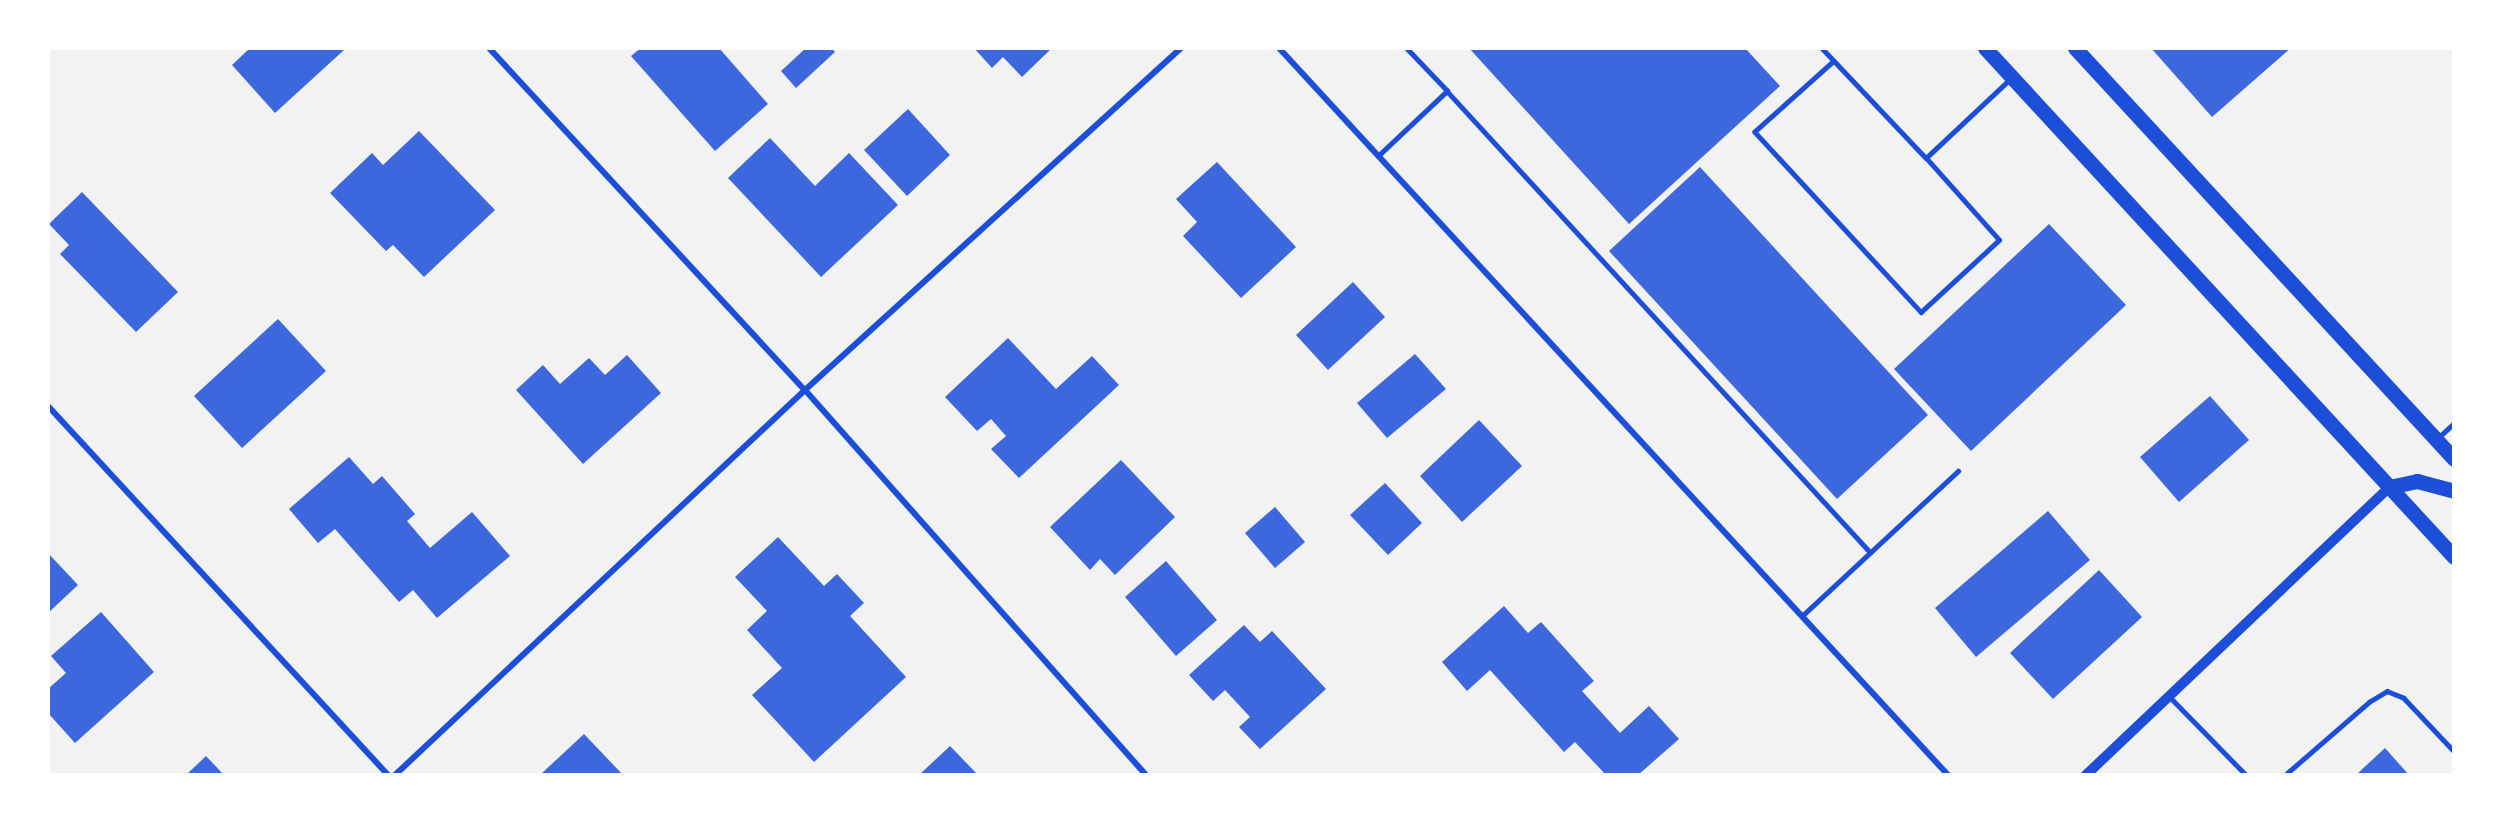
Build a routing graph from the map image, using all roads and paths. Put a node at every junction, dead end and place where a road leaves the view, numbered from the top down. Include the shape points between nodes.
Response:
1 (489, 48) edge
2 (1181, 48) edge
3 (1279, 48) edge
4 (1406, 48) edge
5 (1822, 48) edge
6 (1985, 48) edge
7 (2075, 48) edge
8 (1834, 61) junction
9 (2012, 77) junction
10 (1447, 91) junction
11 (1378, 156) junction
12 (1926, 158) junction
13 (805, 390) junction
14 (48, 406) edge
15 (2454, 423) edge
16 (2436, 440) junction
17 (2454, 459) edge
18 (1958, 471) dead end
19 (2390, 487) junction
20 (2454, 491) edge
21 (1870, 552) junction
22 (2454, 557) edge
23 (1802, 616) junction
24 (2169, 696) junction
25 (2454, 751) edge
26 (388, 775) edge
27 (395, 775) edge
28 (1146, 775) edge
29 (1948, 775) edge
30 (2086, 775) edge
31 (2246, 775) edge
32 (2285, 775) edge

1 - 13 street
2 - 13 street
3 - 11 street
4 - 10 lane
5 - 8 lane
6 - 9 main road
7 - 16 main road
8 - 12 lane
8 - 12 lane via 1755,132 1921,312 1999,240
9 - 12 lane
9 - 19 main road
10 - 11 lane
10 - 21 lane
11 - 23 street
13 - 27 street
13 - 28 street
14 - 26 street
15 - 16 lane
16 - 17 main road
18 - 21 lane
19 - 20 main road via 2417,481
19 - 22 main road
19 - 24 street
21 - 23 lane
23 - 29 street
24 - 30 street
24 - 31 lane
25 - 32 lane via 2404,698 2387,691

